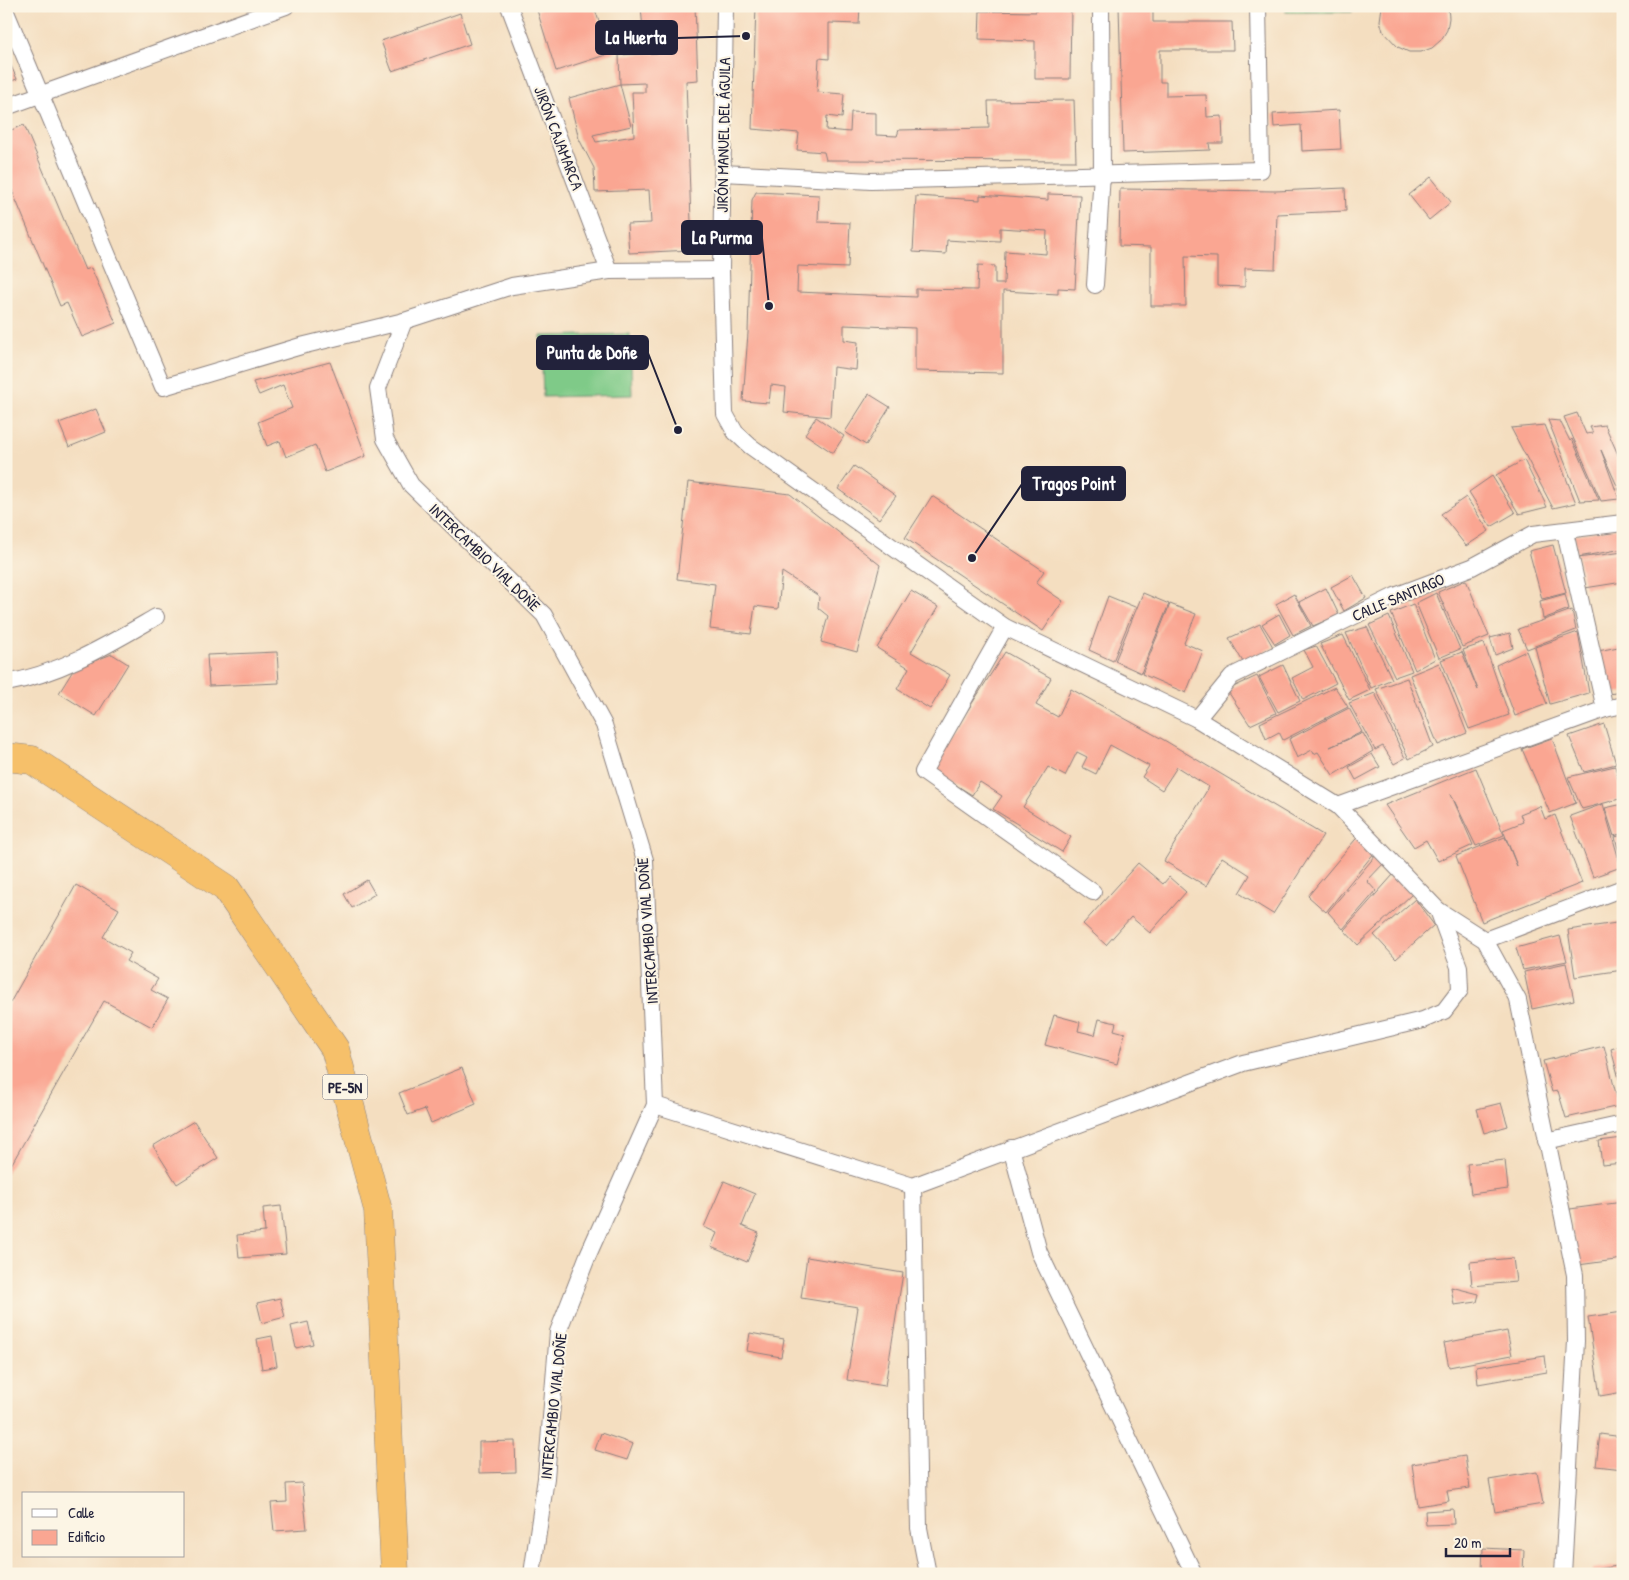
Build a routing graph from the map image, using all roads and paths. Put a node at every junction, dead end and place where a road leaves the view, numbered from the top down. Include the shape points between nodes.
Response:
1 (286, 6) edge
2 (509, 6) edge
3 (725, 6) edge
4 (1101, 6) edge
5 (1258, 6) edge
6 (6, 12) edge
7 (40, 93) junction
8 (6, 108) edge
9 (722, 173) junction
10 (1102, 174) junction
11 (721, 270) junction
12 (608, 271) junction
13 (1096, 285) dead end
14 (404, 321) junction
15 (1623, 523) edge
16 (1565, 532) junction
17 (156, 617) dead end
18 (1005, 627) junction
19 (6, 683) edge
20 (1623, 706) edge
21 (1605, 708) junction
22 (1197, 719) junction
23 (6, 757) edge
24 (1338, 806) junction
25 (1623, 888) edge
26 (1093, 892) dead end
27 (1438, 910) junction
28 (1485, 940) junction
29 (655, 1105) junction
30 (1623, 1124) edge
31 (1546, 1141) junction
32 (1011, 1148) junction
33 (913, 1186) junction
34 (395, 1574) edge
35 (532, 1574) edge
36 (928, 1574) edge
37 (1194, 1574) edge
38 (1563, 1574) edge

1 - 7 street
2 - 12 street, JIRÓN CAJAMARCA
3 - 9 street, JIRÓN MANUEL DEL ÁGUILA
4 - 10 street
5 - 10 street via 1261,170
6 - 7 street
7 - 8 street
7 - 14 street via 163,387 301,346
9 - 10 street via 871,181
9 - 11 street, JIRÓN MANUEL DEL ÁGUILA
10 - 13 street
11 - 12 street
11 - 18 street, JIRÓN MANUEL DEL ÁGUILA via 725,414 735,432 750,446
12 - 14 street via 512,286
14 - 29 street, INTERCAMBIO VIAL DOÑE via 378,388 385,439 411,485 544,615 604,725 645,860
15 - 16 street, CALLE SANTIAGO
16 - 21 street
16 - 22 street, CALLE SANTIAGO via 1533,534 1472,567 1396,596 1232,676
17 - 19 street via 95,652 26,679
18 - 22 street
18 - 26 street via 923,772
20 - 21 street
21 - 24 street
22 - 24 street
23 - 34 highway, PE-5N via 32,760 226,888 335,1050 378,1210
24 - 27 street
25 - 28 street
27 - 28 street
27 - 32 street via 1460,967 1460,990 1444,1011 1423,1020 1243,1062
28 - 31 street via 1518,1000
29 - 33 street
29 - 35 street, INTERCAMBIO VIAL DOÑE via 588,1255 558,1332 546,1478
30 - 31 street
31 - 38 street via 1575,1275 1576,1341
32 - 33 street
32 - 37 street via 1039,1252
33 - 36 street via 919,1528

